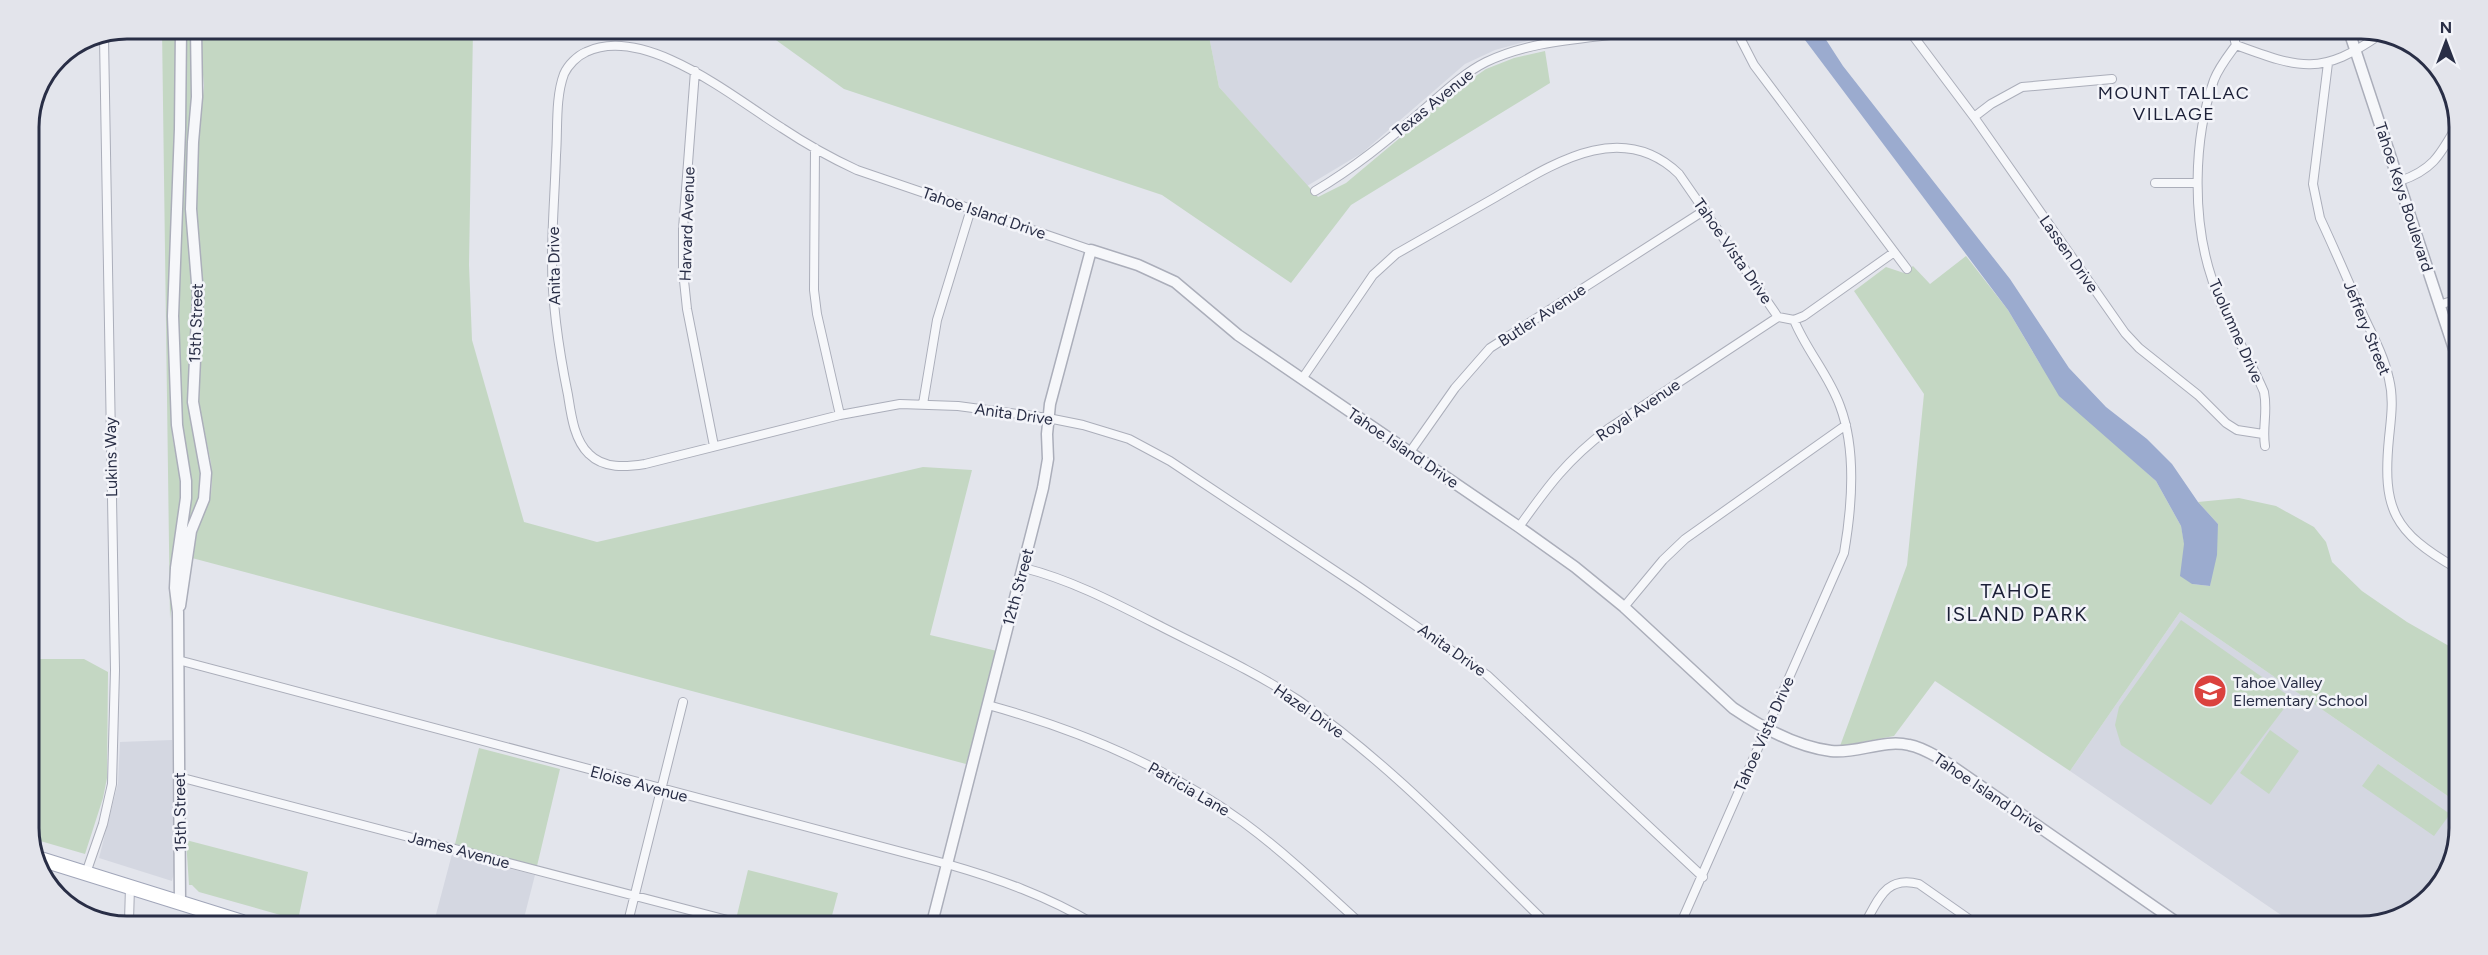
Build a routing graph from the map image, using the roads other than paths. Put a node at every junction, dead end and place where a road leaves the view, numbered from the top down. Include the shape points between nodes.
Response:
1 (180, 39) edge
2 (196, 39) edge
3 (1586, 39) edge
4 (1741, 39) edge
5 (1916, 39) edge
6 (2234, 39) edge
7 (2352, 39) edge
8 (2371, 40) edge
9 (104, 43) edge
10 (2236, 45) junction
11 (2355, 50) junction
12 (576, 58) joint
13 (2328, 63) junction
14 (695, 71) junction
15 (2112, 79) dead end
16 (1974, 117) junction
17 (2449, 138) edge
18 (815, 148) junction
19 (2400, 181) junction
20 (2155, 183) dead end
21 (2197, 183) junction
22 (1316, 191) dead end
23 (971, 209) junction
24 (1705, 210) junction
25 (1091, 250) junction
26 (1893, 253) junction
27 (1907, 269) dead end
28 (2449, 302) edge
29 (2439, 305) junction
30 (1778, 317) junction
31 (1794, 320) junction
32 (2449, 334) edge
33 (1302, 379) junction
34 (923, 404) junction
35 (840, 415) junction
36 (1048, 418) junction
37 (1846, 425) junction
38 (2263, 434) junction
39 (714, 446) junction
40 (2265, 446) dead end
41 (1410, 452) junction
42 (1519, 527) junction
43 (2449, 564) edge
44 (1024, 568) junction
45 (1624, 607) junction
46 (178, 612) junction
47 (178, 660) junction
48 (683, 702) dead end
49 (987, 705) junction
50 (1766, 728) junction
51 (180, 777) junction
52 (662, 790) junction
53 (46, 861) edge
54 (947, 864) junction
55 (86, 873) junction
56 (1703, 877) junction
57 (130, 887) junction
58 (634, 896) junction
59 (180, 903) junction
60 (129, 916) edge
61 (225, 916) edge
62 (629, 916) edge
63 (712, 916) edge
64 (934, 916) edge
65 (1080, 916) edge
66 (1351, 916) edge
67 (1539, 916) edge
68 (1684, 916) edge
69 (1870, 916) edge
70 (1965, 916) edge
71 (2168, 916) edge

1 - 46 street, 15th Street via 173,316 177,425 186,498 176,568
2 - 46 street, 15th Street via 191,208 198,295 193,402 206,473 204,499 191,531
3 - 22 street, Texas Avenue via 1514,51 1488,61 1466,74 1360,163
4 - 26 street via 1754,65
5 - 16 street, Lassen Drive
6 - 10 street
7 - 11 street, Tahoe Keys Boulevard
8 - 11 street
9 - 55 street, Lukins Way via 114,765 109,800
10 - 13 street via 2277,60
10 - 21 street, Tuolumne Drive via 2215,79
11 - 13 street
11 - 19 street, Tahoe Keys Boulevard
12 - 14 street, Tahoe Island Drive via 597,48 636,48
12 - 39 street, Anita Drive via 564,73 559,102 552,260 566,387 580,443 599,461 615,466
13 - 43 street, Jeffery Street via 2313,184 2315,198 2320,218 2389,377 2392,396 2385,472 2396,519 2424,549
14 - 18 street, Tahoe Island Drive
14 - 39 street, Harvard Avenue via 683,272
15 - 16 street via 2022,87
16 - 38 street, Lassen Drive via 2125,333 2198,394 2226,423 2237,430
17 - 19 street via 2429,167
18 - 23 street, Tahoe Island Drive via 857,170
18 - 35 street via 814,290
19 - 29 street, Tahoe Keys Boulevard
20 - 21 street
21 - 38 street, Tuolumne Drive via 2202,245 2212,280 2264,392 2267,408
23 - 25 street, Tahoe Island Drive
23 - 34 street via 937,320
24 - 30 street, Tahoe Vista Drive
24 - 33 street, Tahoe Vista Drive via 1679,174 1651,153 1635,148 1608,148 1562,159 1385,262
24 - 41 street, Butler Avenue via 1490,348 1455,388
25 - 33 street, Tahoe Island Drive via 1175,282 1238,335
25 - 36 street, 12th Street
26 - 27 street
26 - 31 street
28 - 29 street
29 - 32 street, Tahoe Keys Boulevard
30 - 31 street, Tahoe Vista Drive
30 - 42 street, Royal Avenue via 1583,448 1564,466
31 - 37 street, Tahoe Vista Drive via 1833,391
33 - 41 street, Tahoe Island Drive
34 - 35 street, Anita Drive via 900,404
34 - 36 street, Anita Drive
35 - 39 street, Anita Drive
36 - 44 street, 12th Street via 1047,471
36 - 56 street, Anita Drive via 1109,432 1162,457 1452,649 1511,695
37 - 45 street via 1685,539
37 - 50 street, Tahoe Vista Drive via 1850,500 1844,553
38 - 40 street, Tuolumne Drive
41 - 42 street, Tahoe Island Drive
42 - 45 street, Tahoe Island Drive
44 - 49 street, 12th Street
44 - 67 street, Hazel Drive via 1046,573 1109,600 1296,699 1337,728 1418,798
45 - 50 street, Tahoe Island Drive via 1733,708
46 - 47 street, 15th Street
47 - 51 street, 15th Street
47 - 52 street, Eloise Avenue
48 - 52 street
49 - 54 street, 12th Street
49 - 66 street, Patricia Lane via 1072,731 1167,774 1208,798 1283,854
50 - 56 street, Tahoe Vista Drive
50 - 71 street, Tahoe Island Drive via 1831,751 1890,744 1923,749 1943,759
51 - 58 street, James Avenue
51 - 59 street, 15th Street
52 - 54 street, Eloise Avenue
52 - 58 street
53 - 55 main road
54 - 64 street, 12th Street
54 - 65 street, Eloise Avenue via 1044,896
55 - 57 main road
56 - 68 street, Tahoe Vista Drive
57 - 59 main road
57 - 60 street
58 - 62 street
58 - 63 street, James Avenue
59 - 61 main road
69 - 70 street via 1890,886 1908,881 1919,884

